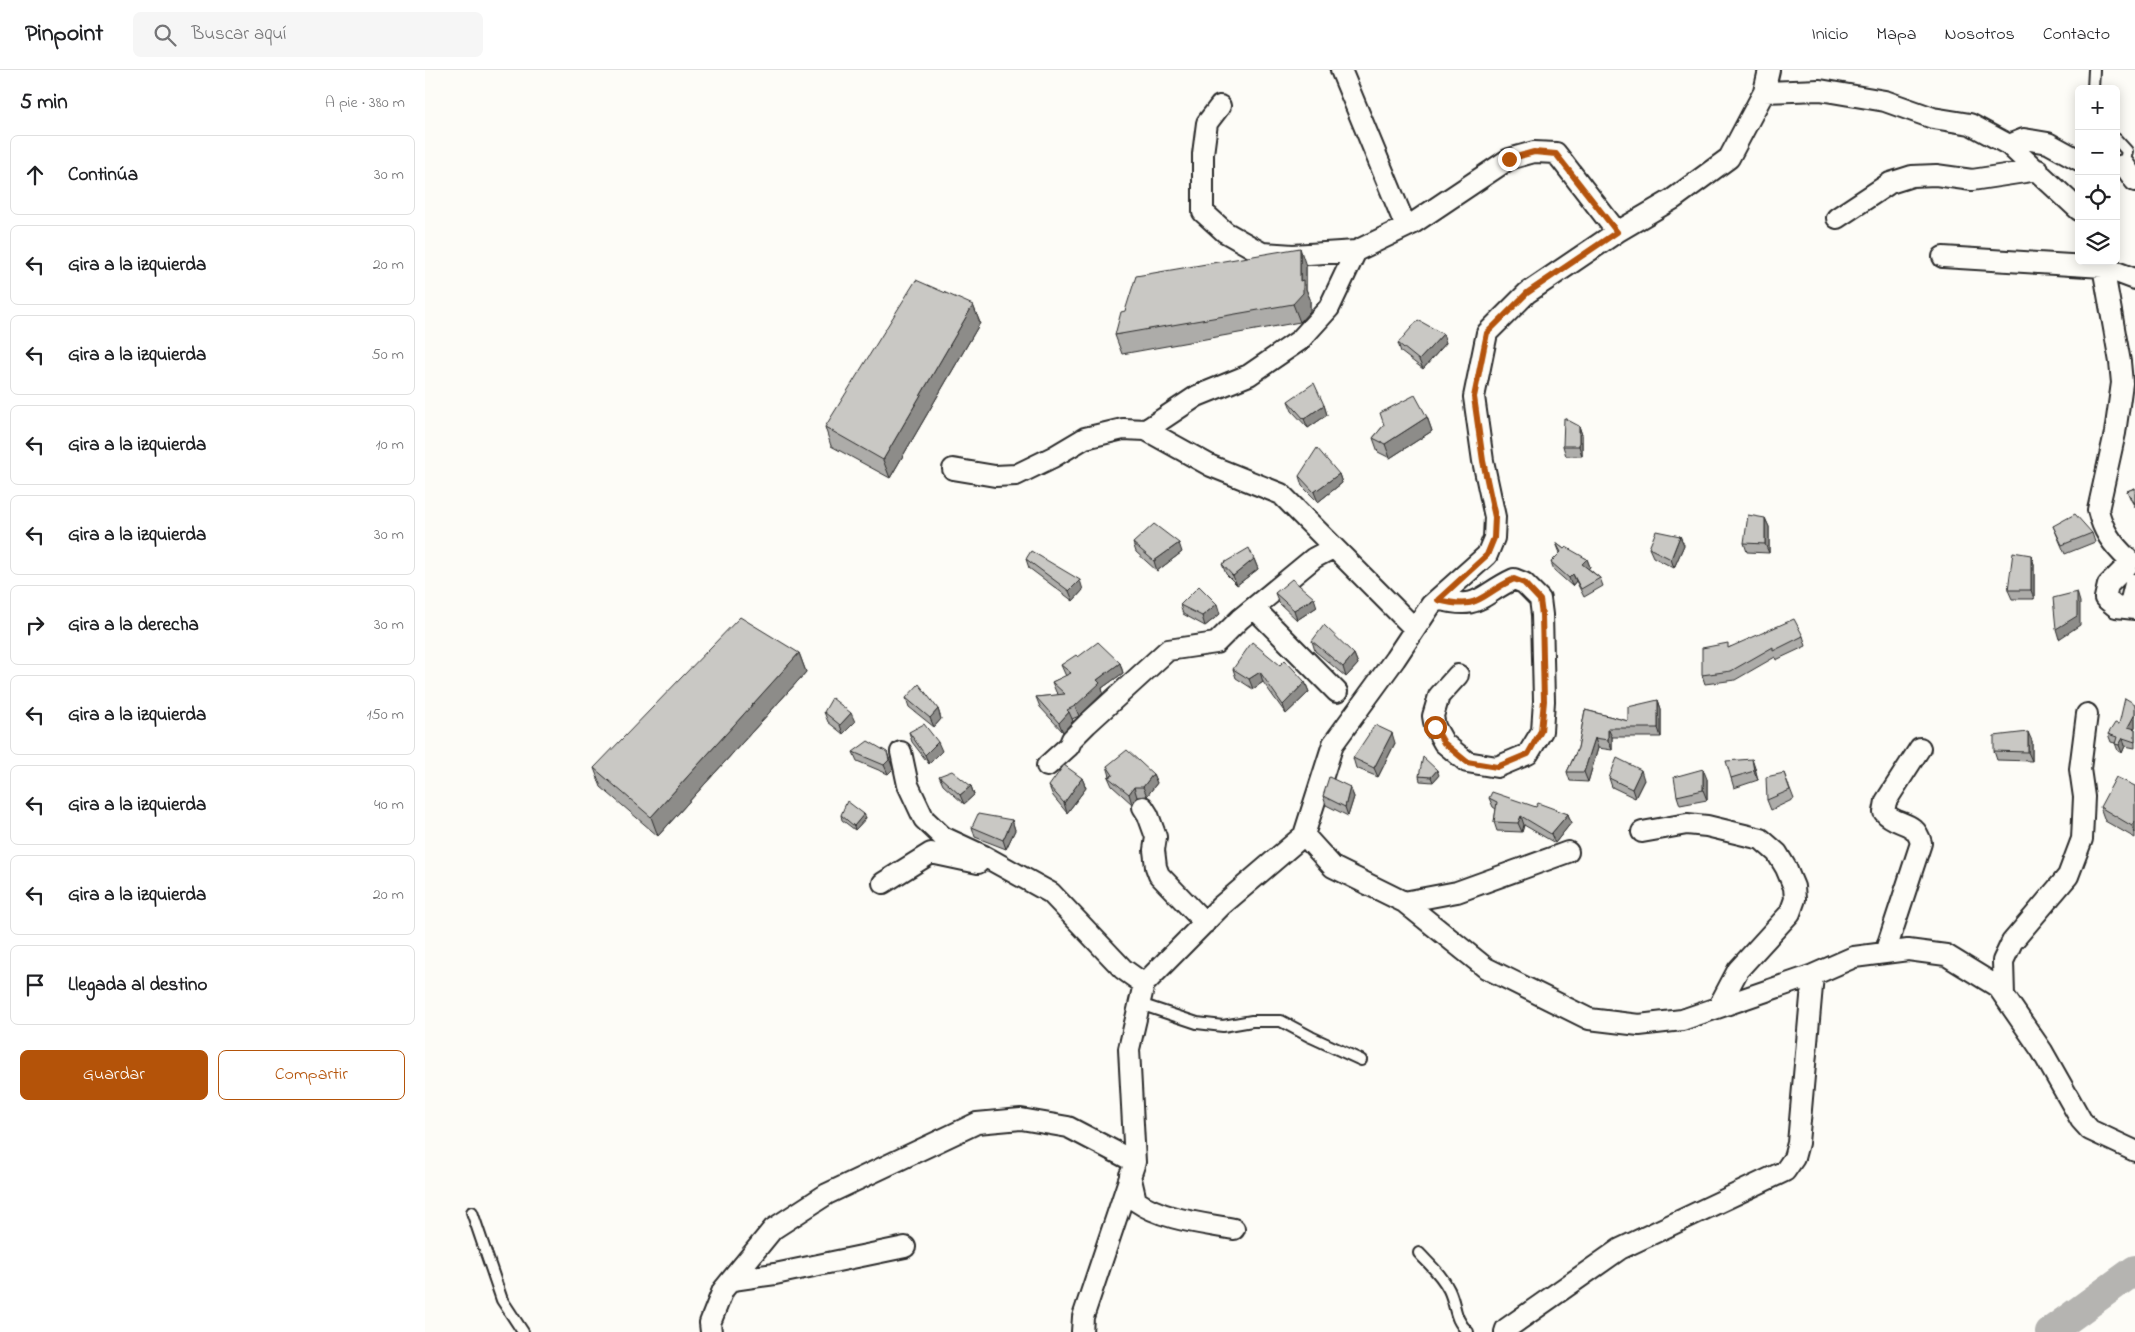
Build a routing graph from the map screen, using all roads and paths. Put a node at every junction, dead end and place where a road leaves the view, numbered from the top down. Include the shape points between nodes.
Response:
1 (1341, 70) edge
2 (1769, 70) edge
3 (2094, 70) edge
4 (2093, 85) edge
5 (1763, 92) junction
6 (1220, 106) dead end
7 (2120, 143) edge
8 (2009, 145) junction
9 (2075, 158) edge
10 (2038, 170) junction
11 (2125, 171) edge
12 (2075, 206) edge
13 (1837, 218) dead end
14 (1406, 227) junction
15 (1617, 232) junction
16 (1356, 251) junction
17 (1943, 256) dead end
18 (2075, 263) edge
19 (2102, 265) edge
20 (2104, 265) edge
21 (2135, 279) edge
22 (1146, 430) junction
23 (953, 469) dead end
24 (1333, 548) junction
25 (2135, 584) edge
26 (1438, 600) junction
27 (1253, 608) junction
28 (2132, 609) edge
29 (1415, 629) junction
30 (1459, 675) dead end
31 (1337, 692) dead end
32 (2087, 714) dead end
33 (1920, 748) dead end
34 (901, 752) dead end
35 (1047, 766) dead end
36 (1143, 808) dead end
37 (1642, 832) dead end
38 (1304, 835) junction
39 (1568, 852) dead end
40 (1014, 873) junction
41 (883, 883) dead end
42 (1404, 902) junction
43 (1205, 923) junction
44 (1885, 953) junction
45 (1813, 974) junction
46 (1144, 984) junction
47 (2004, 996) junction
48 (1140, 1004) junction
49 (1719, 1006) junction
50 (1361, 1060) dead end
51 (2135, 1151) edge
52 (1132, 1169) junction
53 (472, 1212) dead end
54 (1233, 1229) dead end
55 (905, 1247) dead end
56 (1419, 1253) dead end
57 (733, 1280) junction
58 (523, 1332) edge
59 (711, 1332) edge
60 (1082, 1332) edge
61 (1468, 1332) edge
62 (1505, 1332) edge

1 - 14 street
2 - 5 street
3 - 4 lane
5 - 8 street via 1821,90 1885,101 1933,118 1970,124
5 - 15 street via 1729,158 1673,199
6 - 16 street via 1207,123 1203,154 1203,212 1225,232 1262,253 1293,255
7 - 11 lane via 2127,151
8 - 9 street via 2024,139 2047,143
8 - 10 street
10 - 12 street
10 - 13 street via 1972,180 1936,175 1912,176 1890,183
14 - 15 street via 1509,159 1534,152 1556,154
14 - 16 street
15 - 26 street via 1527,293 1487,333 1474,397 1495,517 1494,538 1487,555
16 - 22 street via 1329,308 1300,340 1249,374 1197,396
17 - 18 street
19 - 28 street via 2122,383 2098,510 2113,545 2128,559 2127,566 2108,585 2105,598 2116,606
20 - 21 street
22 - 23 street via 1123,429 1085,438 1016,475 995,476
22 - 24 street via 1211,466 1281,494
24 - 27 street via 1314,558
24 - 29 street
25 - 28 street
26 - 29 street
26 - 30 street via 1455,604 1475,603 1514,579 1524,583 1540,600 1543,708 1541,731 1528,754 1497,767 1467,762 1444,743 1433,716 1439,696
27 - 31 street
27 - 35 street via 1216,643 1167,650
29 - 38 street via 1333,744
32 - 47 street via 2080,769 2084,797 2082,839 2068,876 2012,942 2003,961
33 - 44 street via 1886,801 1883,812 1910,825 1918,833 1921,843
34 - 40 street via 908,785 924,819 943,837
36 - 43 street via 1156,837 1154,850 1159,875
37 - 49 street via 1687,824 1761,839 1777,853 1786,868 1794,887 1795,899 1790,913 1738,970
38 - 42 street via 1333,867
38 - 43 street
39 - 42 street via 1457,892
40 - 41 street via 931,853
40 - 46 street via 1051,893 1123,969
42 - 49 street via 1486,968 1589,1019 1639,1025 1681,1020
43 - 46 street
44 - 45 street via 1854,956
44 - 47 street via 1907,950 1946,956 1998,987
45 - 49 street
45 - 62 street via 1798,1143 1794,1158 1785,1170 1620,1248
46 - 48 street
47 - 51 street via 2042,1051 2081,1120 2090,1130
48 - 50 lane via 1197,1022 1223,1026 1281,1021
48 - 52 street via 1129,1049
52 - 54 street via 1136,1201 1147,1209
52 - 57 street via 1068,1127 1021,1119 977,1123 827,1194 773,1229
52 - 60 street via 1083,1317
53 - 58 lane via 502,1300
55 - 57 street
56 - 61 lane via 1442,1277 1459,1323
57 - 59 street via 723,1290 710,1323

